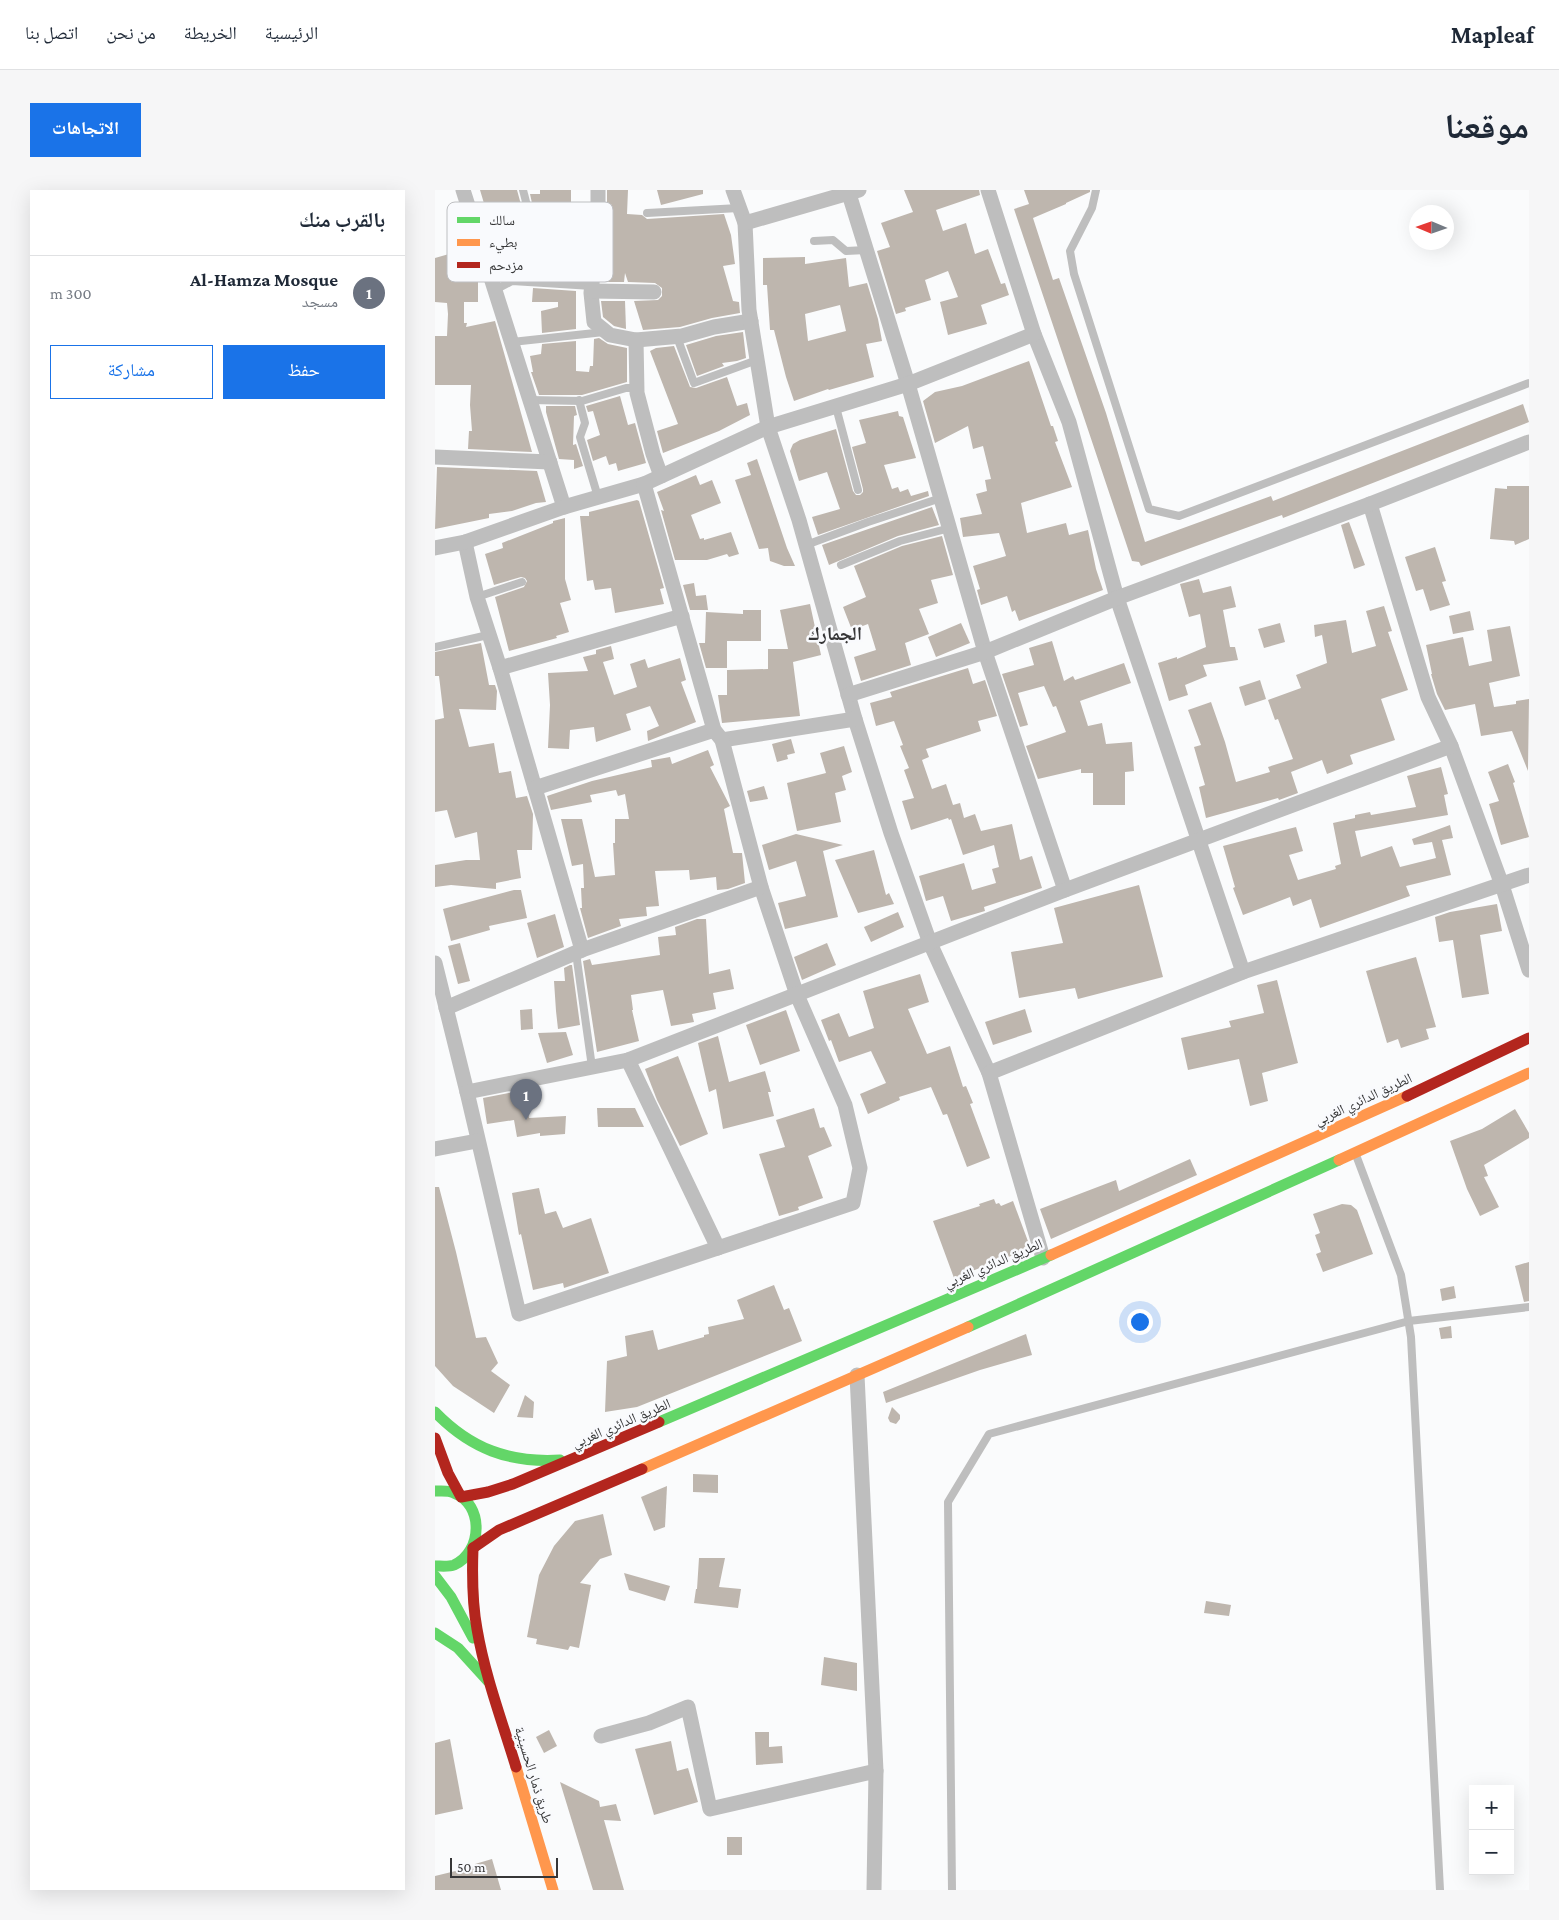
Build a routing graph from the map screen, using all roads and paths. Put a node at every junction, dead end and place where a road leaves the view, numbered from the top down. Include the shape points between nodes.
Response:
1 (463, 190) edge
2 (733, 190) edge
3 (988, 190) edge
4 (1090, 190) edge
5 (1096, 190) edge
6 (848, 192) edge
7 (467, 202) edge
8 (739, 208) junction
9 (1092, 208) junction
10 (647, 213) dead end
11 (745, 223) junction
12 (814, 242) dead end
13 (866, 250) junction
14 (493, 282) edge
15 (510, 282) edge
16 (522, 282) edge
17 (593, 282) edge
18 (592, 289) junction
19 (495, 290) junction
20 (654, 292) dead end
21 (751, 321) junction
22 (605, 331) junction
23 (1034, 334) junction
24 (677, 337) junction
25 (636, 340) junction
26 (512, 342) junction
27 (757, 360) junction
28 (1529, 383) edge
29 (908, 384) junction
30 (637, 388) junction
31 (530, 400) junction
32 (579, 400) junction
33 (836, 407) junction
34 (768, 428) junction
35 (1529, 442) edge
36 (435, 457) edge
37 (550, 462) junction
38 (661, 476) junction
39 (644, 484) junction
40 (858, 490) dead end
41 (598, 497) junction
42 (941, 498) junction
43 (1369, 504) junction
44 (564, 507) junction
45 (949, 528) junction
46 (465, 542) junction
47 (806, 545) junction
48 (435, 548) edge
49 (841, 565) dead end
50 (522, 582) dead end
51 (477, 597) junction
52 (1117, 598) junction
53 (683, 616) junction
54 (489, 635) junction
55 (435, 647) edge
56 (985, 652) junction
57 (500, 668) junction
58 (848, 695) junction
59 (855, 719) junction
60 (718, 735) junction
61 (1451, 746) junction
62 (535, 788) junction
63 (1198, 841) junction
64 (1529, 875) edge
65 (1502, 885) junction
66 (761, 887) junction
67 (1065, 890) junction
68 (930, 942) junction
69 (579, 951) junction
70 (435, 963) edge
71 (1529, 970) edge
72 (1243, 972) junction
73 (797, 995) junction
74 (446, 1008) junction
75 (1529, 1038) edge
76 (628, 1060) junction
77 (591, 1067) junction
78 (989, 1073) junction
79 (1529, 1073) edge
80 (467, 1092) junction
81 (477, 1141) junction
82 (435, 1149) edge
83 (1355, 1153) junction
84 (718, 1248) junction
85 (1044, 1262) junction
86 (1529, 1308) edge
87 (1409, 1321) junction
88 (857, 1375) junction
89 (435, 1412) edge
90 (435, 1438) edge
91 (577, 1458) junction
92 (435, 1491) edge
93 (461, 1497) junction
94 (473, 1548) junction
95 (435, 1566) edge
96 (435, 1576) edge
97 (435, 1633) edge
98 (486, 1668) junction
99 (490, 1683) junction
100 (601, 1736) dead end
101 (876, 1771) junction
102 (553, 1890) edge
103 (874, 1890) edge
104 (952, 1890) edge
105 (1440, 1890) edge

1 - 7 street
2 - 8 street
3 - 23 street
4 - 9 lane
5 - 9 lane
6 - 11 street
6 - 13 street
8 - 10 lane
8 - 11 street
9 - 28 lane via 1070,251 1074,274 1149,509 1179,516
11 - 21 street
12 - 13 lane via 833,240 846,251
13 - 29 street
14 - 19 street
15 - 19 lane
16 - 18 lane
17 - 18 street
18 - 20 street
18 - 22 street via 594,322
19 - 26 street
21 - 24 street
21 - 27 street
22 - 25 street
22 - 26 lane
23 - 29 street
23 - 52 street via 1069,422
24 - 25 street
24 - 27 lane via 694,383
25 - 30 street
26 - 31 street
27 - 34 street
29 - 33 street
29 - 42 street
30 - 32 lane
30 - 38 street
31 - 32 lane
31 - 37 street
32 - 41 lane via 585,423 580,437
33 - 34 street
33 - 40 lane
34 - 38 street
34 - 47 street
35 - 43 street
36 - 37 street
37 - 44 street
38 - 39 street
39 - 41 street
39 - 53 street
41 - 44 street
42 - 45 street
42 - 47 lane
43 - 52 street
43 - 61 street via 1428,697
44 - 46 street
45 - 49 lane via 900,541
45 - 56 street
46 - 48 street
46 - 51 street
47 - 58 street
50 - 51 lane
51 - 54 street
52 - 56 street
52 - 63 street
53 - 57 street
53 - 60 street
54 - 55 lane
54 - 57 street
56 - 58 street
56 - 67 street
57 - 62 street
58 - 59 street
59 - 60 street
59 - 68 street
60 - 62 street
60 - 66 street
61 - 63 street
61 - 65 street
62 - 69 street
63 - 67 street
63 - 72 street
64 - 65 street
65 - 71 street
65 - 72 street
66 - 69 street
66 - 73 street
67 - 68 street
68 - 73 street
68 - 78 street
69 - 74 street
69 - 77 lane
70 - 74 street
72 - 78 street
73 - 76 street
73 - 84 street via 845,1105 860,1168 853,1204
74 - 80 street
75 - 85 main road, الطريق الدائري الغربي
76 - 77 street
76 - 84 street
77 - 80 street
78 - 85 street
79 - 83 main road
80 - 81 street
81 - 82 street
81 - 84 street via 519,1314
83 - 87 lane via 1401,1275
83 - 88 main road
85 - 91 main road, الطريق الدائري الغربي
86 - 87 lane
87 - 104 lane via 989,1434 948,1502
87 - 105 lane
88 - 94 main road via 499,1530
88 - 101 street
89 - 91 main road via 445,1424 474,1444 507,1457 542,1462
90 - 93 main road via 448,1474
91 - 93 main road, الطريق الدائري الغربي via 513,1484
92 - 93 main road via 451,1492
93 - 94 main road via 476,1514 478,1526
94 - 95 main road via 453,1565
94 - 98 main road via 472,1588
96 - 98 main road via 451,1597
97 - 99 main road via 458,1648
98 - 99 main road, طريق ذمار الحسينية
99 - 102 main road, طريق ذمار الحسينية
100 - 101 street via 649,1723 688,1707 710,1810
101 - 103 street

